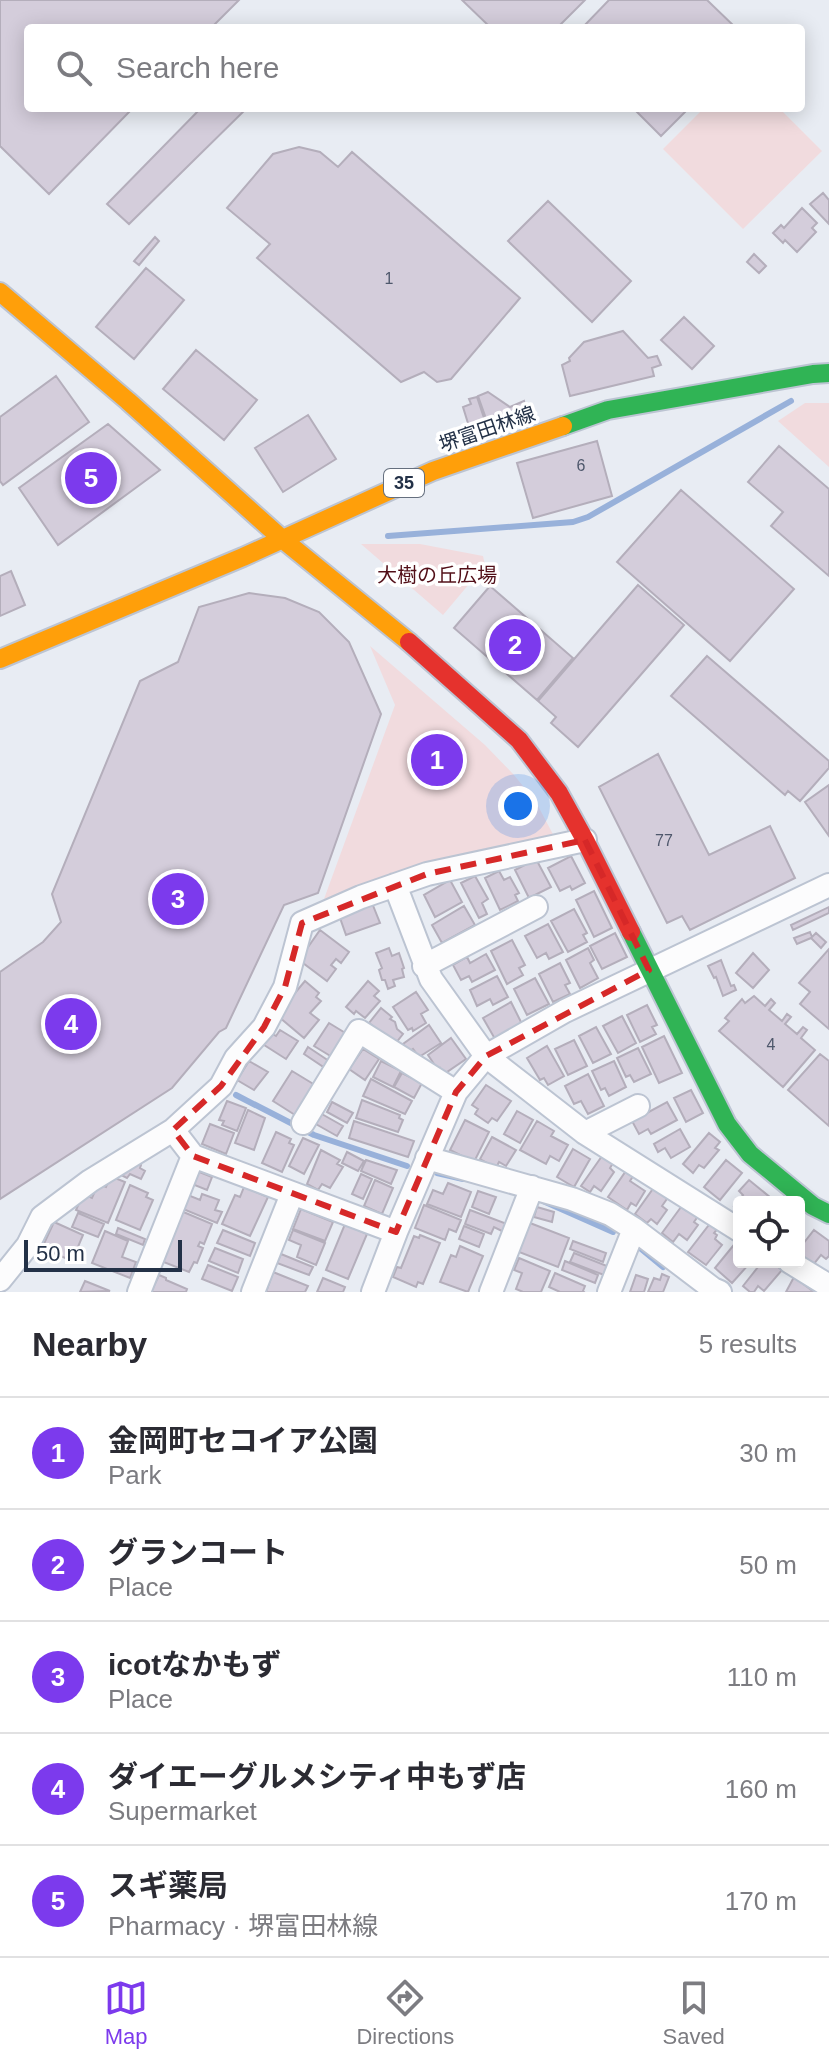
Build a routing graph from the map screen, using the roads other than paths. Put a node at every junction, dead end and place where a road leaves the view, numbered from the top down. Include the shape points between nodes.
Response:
1 (0, 292) edge
2 (829, 373) edge
3 (281, 538) junction
4 (0, 659) edge
5 (585, 840) junction
6 (395, 885) junction
7 (829, 885) edge
8 (536, 907) dead end
9 (424, 966) junction
10 (649, 970) junction
11 (486, 1056) junction
12 (456, 1092) junction
13 (638, 1106) dead end
14 (303, 1123) dead end
15 (173, 1130) junction
16 (585, 1133) junction
17 (193, 1156) junction
18 (427, 1158) junction
19 (532, 1187) junction
20 (292, 1194) junction
21 (829, 1214) edge
22 (733, 1226) edge
23 (634, 1229) junction
24 (396, 1232) junction
25 (800, 1268) edge
26 (8, 1281) edge
27 (829, 1286) edge
28 (139, 1292) edge
29 (253, 1292) edge
30 (373, 1292) edge
31 (491, 1292) edge
32 (609, 1292) edge
33 (720, 1292) edge

1 - 3 street
2 - 3 street, 堺富田林線 / 35 via 608,410 433,471
3 - 4 street, 堺富田林線 / 35
3 - 5 street via 428,657 519,740 559,793
5 - 6 street
5 - 10 street
6 - 9 street
6 - 15 street via 302,923 285,987 264,1027 236,1058 221,1086
7 - 10 street
8 - 9 street
9 - 11 street
10 - 11 street
10 - 21 street via 727,1124 750,1154
11 - 12 street
11 - 16 street
12 - 14 street via 359,1031
12 - 18 street
13 - 16 street
15 - 17 street
15 - 26 street via 42,1217
16 - 22 street
17 - 20 street
17 - 28 street
18 - 19 street
18 - 24 street
19 - 23 street via 610,1214
19 - 31 street
20 - 24 street
20 - 29 street
23 - 32 street
23 - 33 street
24 - 30 street
25 - 27 street

